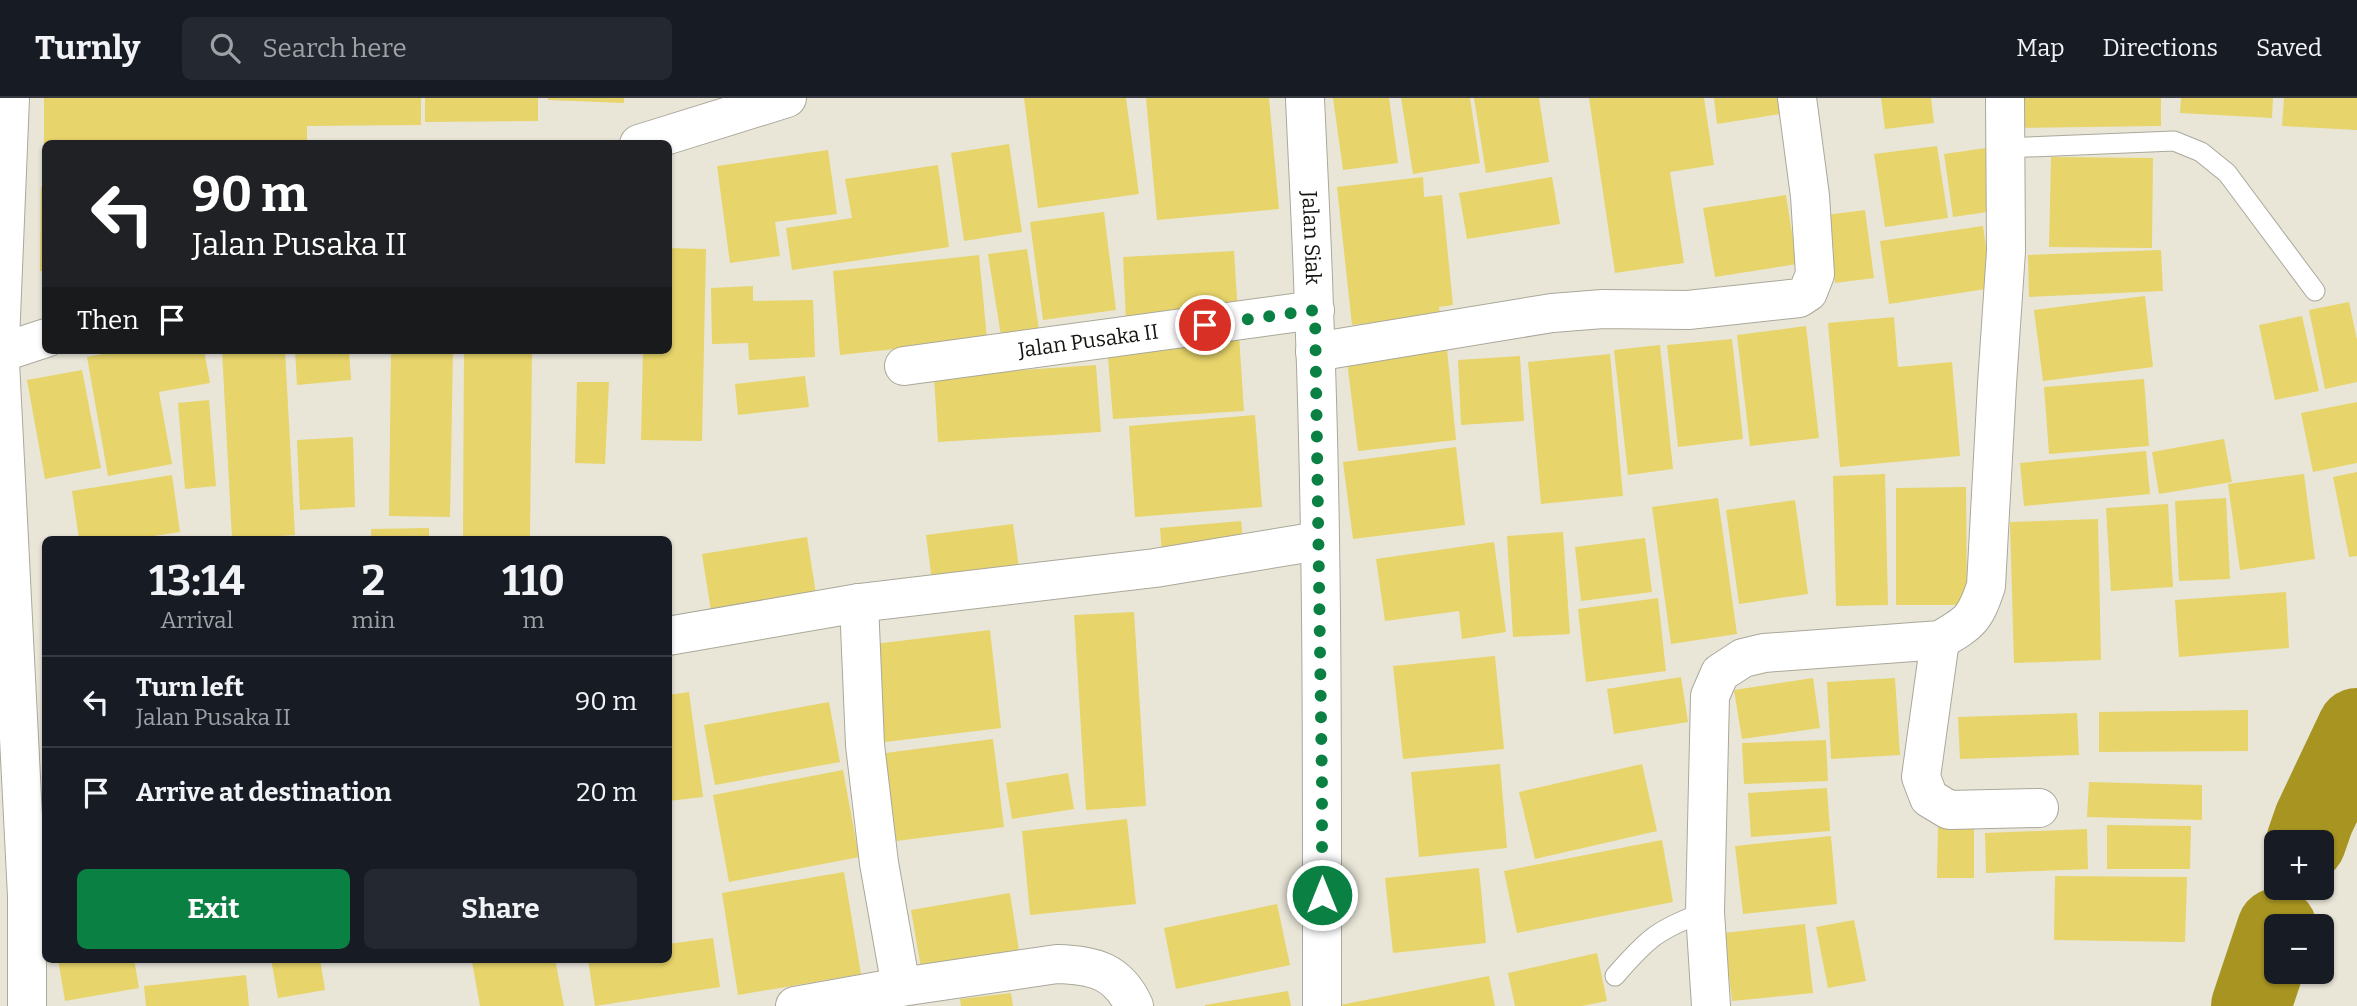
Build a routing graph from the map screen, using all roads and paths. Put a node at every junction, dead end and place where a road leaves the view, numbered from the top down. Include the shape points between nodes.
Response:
1 (10, 98) edge
2 (787, 98) edge
3 (1305, 98) edge
4 (1797, 98) edge
5 (2005, 98) edge
6 (730, 107) edge
7 (649, 140) edge
8 (2005, 148) junction
9 (2315, 291) dead end
10 (1315, 310) junction
11 (42, 339) edge
12 (0, 341) edge
13 (1315, 352) junction
14 (0, 353) edge
15 (0, 362) edge
16 (904, 366) dead end
17 (1319, 541) junction
18 (859, 603) junction
19 (672, 635) edge
20 (1940, 640) junction
21 (2039, 808) dead end
22 (14, 899) edge
23 (1705, 912) junction
24 (1615, 976) dead end
25 (901, 986) junction
26 (27, 1006) edge
27 (795, 1006) edge
28 (1134, 1006) edge
29 (1322, 1006) edge
30 (1711, 1006) edge

1 - 12 street
2 - 6 street
3 - 10 street, Jalan Siak
4 - 13 street via 1815,274 1808,292 1799,298 1688,310 1552,313
5 - 8 street
6 - 7 street
8 - 9 lane via 2174,141 2201,152 2227,173
8 - 20 street via 2006,251 1986,586 1978,611
10 - 13 street, Jalan Siak
10 - 16 street, Jalan Pusaka II
11 - 14 street
13 - 17 street, Jalan Siak
15 - 22 street
17 - 18 street via 1155,568
17 - 29 street, Jalan Siak
18 - 19 street
18 - 25 street via 865,745 879,863
20 - 21 street via 1921,778 1929,799 1949,810
20 - 23 street via 1765,653 1720,673 1710,696
22 - 26 street
23 - 24 lane via 1658,932
23 - 30 street
25 - 27 street
25 - 28 street via 1080,964 1111,975 1126,989

